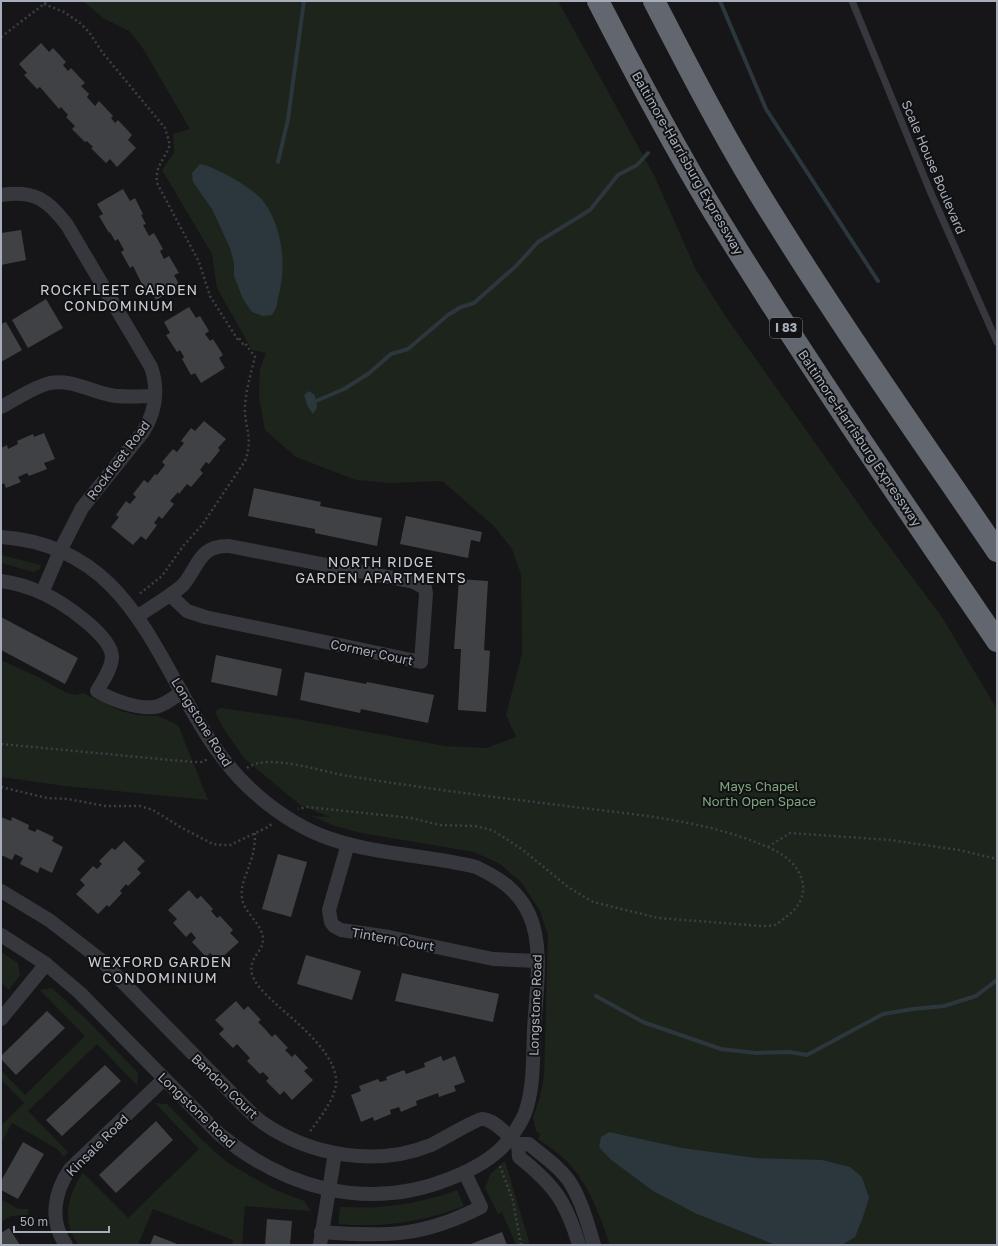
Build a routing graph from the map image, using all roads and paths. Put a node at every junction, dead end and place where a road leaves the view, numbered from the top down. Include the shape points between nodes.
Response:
1 (48, 1) edge
2 (598, 1) edge
3 (654, 1) edge
4 (852, 1) edge
5 (44, 4) junction
6 (1, 37) edge
7 (1, 195) edge
8 (997, 342) edge
9 (155, 396) junction
10 (1, 407) edge
11 (1, 537) edge
12 (60, 551) junction
13 (997, 551) edge
14 (1, 581) edge
15 (42, 593) junction
16 (138, 595) dead end
17 (170, 595) junction
18 (138, 616) junction
19 (997, 641) edge
20 (182, 692) junction
21 (1, 744) edge
22 (208, 759) dead end
23 (247, 768) dead end
24 (1, 787) edge
25 (277, 818) junction
26 (255, 833) junction
27 (348, 844) junction
28 (767, 847) junction
29 (997, 859) edge
30 (1, 891) edge
31 (1, 935) edge
32 (538, 961) junction
33 (46, 964) junction
34 (1, 1019) edge
35 (164, 1079) junction
36 (514, 1141) junction
37 (302, 1144) junction
38 (336, 1153) junction
39 (494, 1155) junction
40 (465, 1173) junction
41 (328, 1190) junction
42 (321, 1238) edge
43 (66, 1245) edge
44 (521, 1245) edge
45 (579, 1245) edge
46 (594, 1245) edge

1 - 5 path
2 - 19 highway, Baltimore-Harrisburg Expressway / I 83 via 643,90 768,299
3 - 13 highway via 757,189 830,304
4 - 8 lane, Scale House Boulevard via 930,191
5 - 6 path
5 - 16 path via 64,12 80,23 165,128 170,145 158,166 158,183 199,262 210,296 238,340 240,338 255,357 245,408 250,438 245,461 202,525 162,576
7 - 9 street, Rockfleet Road via 21,194 40,198 67,225 151,367 155,379
9 - 10 street via 110,395 64,382 40,386
9 - 12 street, Rockfleet Road via 154,409 143,432 82,508
11 - 12 street, Longstone Road via 33,542
12 - 15 street, Rockfleet Road
12 - 18 street, Longstone Road via 85,563 102,576 120,593
14 - 15 street
15 - 20 street via 64,606 98,633 110,649 110,667 97,691 118,701 155,707
17 - 17 street, Cormer Court via 187,611 205,617 421,662 426,594 425,588 414,582 218,546 202,556 182,585
17 - 18 street, Cormer Court
18 - 20 street, Longstone Road
20 - 25 street, Longstone Road via 218,753 236,776 258,795
21 - 22 path via 192,762
23 - 28 path via 260,763 283,763 448,792 689,822
24 - 26 path via 47,798 105,806 140,806 153,810 182,828 218,845 230,845
25 - 26 path
25 - 27 street, Longstone Road
25 - 28 path via 307,807 411,818 440,825 475,826 494,831 523,850 568,887 593,902 658,918 762,926 775,925 799,906 804,890 802,878 793,864
26 - 37 path via 255,846 244,878 242,898 263,939 252,964 252,974 261,990 317,1043 332,1064 336,1076 333,1095
27 - 32 street, Longstone Road via 458,863 476,867 495,876 509,886 530,914
27 - 32 street, Tintern Court via 329,910 334,926 342,930 493,959
28 - 29 path via 790,833 890,840 959,850
30 - 37 street, Bandon Court via 49,920 101,960 243,1105 263,1123
31 - 33 street, Longstone Road
32 - 36 street, Longstone Road via 530,1096
33 - 34 street
33 - 35 street, Longstone Road via 103,1015
35 - 41 street, Longstone Road via 240,1152 266,1168
35 - 43 street, Kinsale Road via 70,1169 58,1188 56,1225
36 - 38 street, Bandon Court via 493,1123 480,1119 457,1132 409,1152 384,1156
36 - 39 street, Longstone Road
36 - 45 street via 519,1157 543,1177 560,1197 567,1209
36 - 46 street via 529,1144 559,1169 571,1184
37 - 38 street, Bandon Court
38 - 41 street
39 - 40 street, Longstone Road
39 - 44 path via 506,1178 513,1201
40 - 41 street, Longstone Road via 426,1188 404,1192 358,1195
40 - 42 street via 481,1207 450,1222 426,1230 394,1235
41 - 42 street

